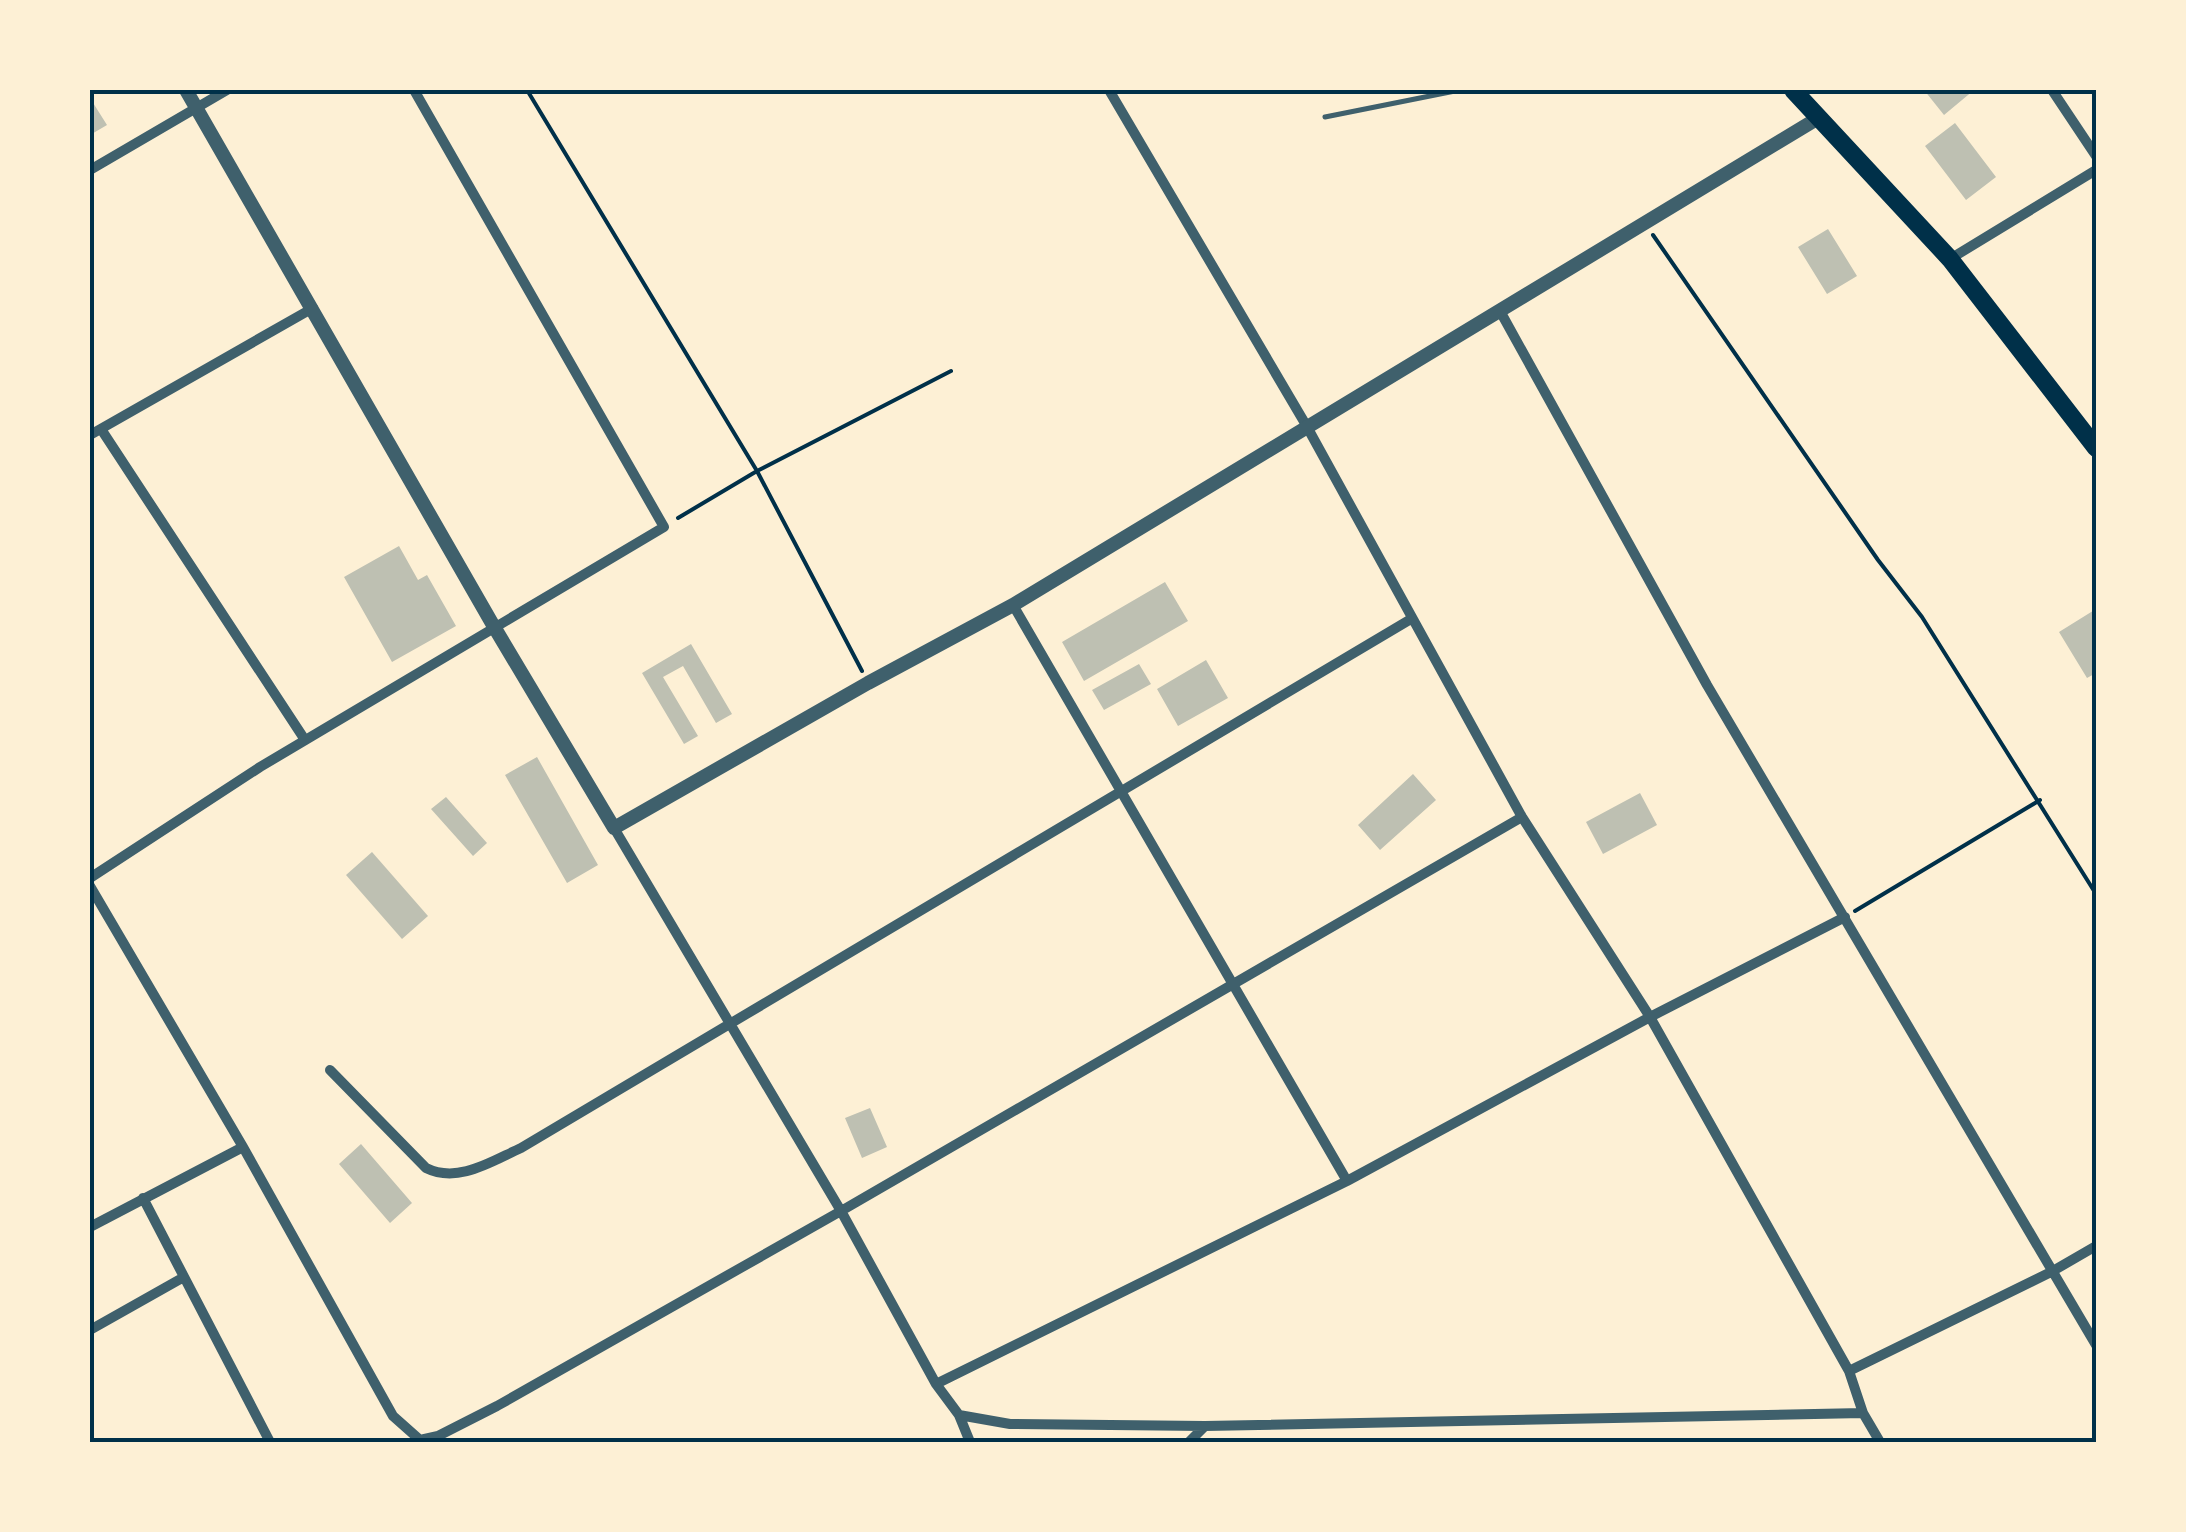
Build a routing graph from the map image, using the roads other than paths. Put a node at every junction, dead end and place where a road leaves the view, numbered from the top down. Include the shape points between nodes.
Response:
1 (186, 90) edge
2 (227, 90) edge
3 (414, 90) edge
4 (1110, 90) edge
5 (1460, 90) edge
6 (1793, 90) edge
7 (2052, 90) edge
8 (196, 108) junction
9 (1820, 117) junction
10 (1325, 118) dead end
11 (2096, 156) edge
12 (90, 170) edge
13 (2096, 170) edge
14 (1950, 259) junction
15 (313, 308) junction
16 (1500, 312) junction
17 (1306, 425) junction
18 (95, 432) edge
19 (2096, 448) edge
20 (1013, 605) junction
21 (1411, 619) junction
22 (493, 626) junction
23 (305, 740) junction
24 (1121, 792) junction
25 (1522, 817) junction
26 (614, 828) junction
27 (90, 882) edge
28 (1845, 917) junction
29 (1233, 982) junction
30 (1650, 1017) junction
31 (730, 1025) junction
32 (330, 1070) dead end
33 (243, 1147) junction
34 (1347, 1181) junction
35 (143, 1198) junction
36 (841, 1211) junction
37 (90, 1227) edge
38 (2096, 1246) edge
39 (2051, 1272) junction
40 (184, 1277) junction
41 (90, 1330) edge
42 (2096, 1345) edge
43 (1848, 1371) junction
44 (936, 1384) junction
45 (1864, 1413) junction
46 (959, 1416) junction
47 (1205, 1426) junction
48 (270, 1442) edge
49 (970, 1442) edge
50 (1189, 1442) edge
51 (1880, 1442) edge

1 - 8 street
2 - 8 street
3 - 22 street via 664,527
4 - 17 street
5 - 10 lane
6 - 9 main road
7 - 11 street
8 - 12 street
8 - 15 street
9 - 14 main road
9 - 16 street
13 - 14 street
14 - 19 main road
15 - 18 street
15 - 22 street
16 - 17 street
16 - 28 street
17 - 20 street
17 - 21 street
18 - 23 street
20 - 24 street
20 - 26 street
21 - 24 street
21 - 25 street
22 - 23 street
22 - 26 street
23 - 27 street
24 - 29 street
24 - 31 street
25 - 29 street
25 - 30 street
26 - 31 street
27 - 33 street
28 - 30 street
28 - 39 street
29 - 34 street
29 - 36 street
30 - 34 street
30 - 43 street
31 - 32 street via 521,1148 450,1174 426,1168
31 - 36 street
33 - 35 street
33 - 36 street via 393,1416 420,1440 497,1406
34 - 44 street
35 - 37 street
35 - 40 street
36 - 44 street
38 - 39 street
39 - 42 street
39 - 43 street
40 - 41 street
40 - 48 street
43 - 45 street
44 - 46 street
45 - 47 street
45 - 51 street
46 - 47 street via 1010,1424
46 - 49 street
47 - 50 street

